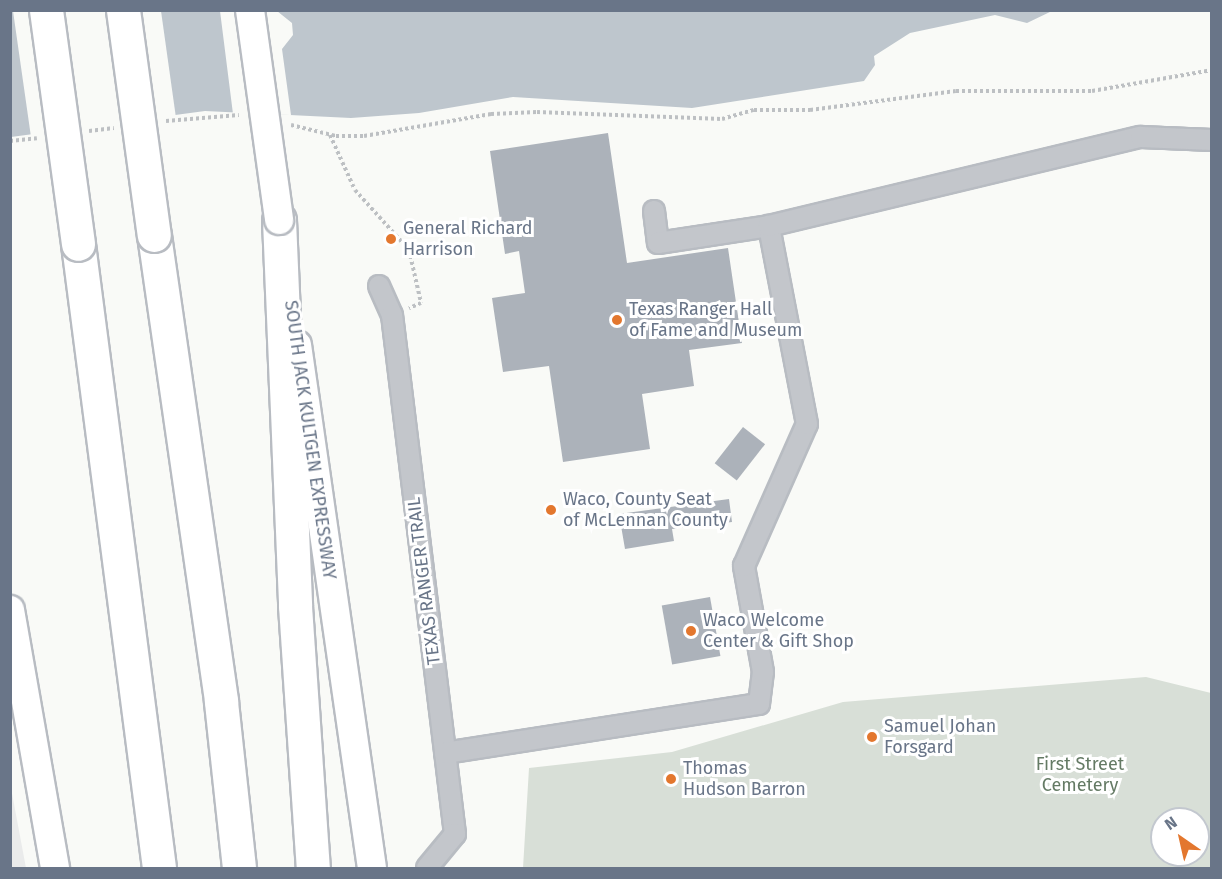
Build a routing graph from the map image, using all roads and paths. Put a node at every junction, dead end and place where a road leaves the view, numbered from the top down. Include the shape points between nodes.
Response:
1 (46, 10) edge
2 (123, 10) edge
3 (250, 10) edge
4 (1212, 70) edge
5 (251, 116) dead end
6 (160, 122) dead end
7 (286, 124) dead end
8 (125, 127) dead end
9 (77, 133) dead end
10 (330, 134) junction
11 (42, 138) dead end
12 (1212, 140) edge
13 (10, 141) edge
14 (654, 211) dead end
15 (279, 220) junction
16 (769, 226) junction
17 (379, 286) dead end
18 (392, 315) junction
19 (10, 609) edge
20 (445, 753) junction
21 (55, 868) edge
22 (159, 868) edge
23 (239, 868) edge
24 (313, 868) edge
25 (372, 868) edge
26 (427, 868) edge

1 - 22 highway, bridge
2 - 23 highway, bridge via 221,702
3 - 15 main road, SOUTH JACK KULTGEN EXPRESSWAY, bridge
4 - 10 path via 1092,91 956,91 810,110 754,110 722,119 537,112 490,114 394,134
5 - 6 path
7 - 10 path
8 - 9 path
10 - 18 path via 355,190 409,250 421,303
11 - 13 path
12 - 16 street via 1141,137
14 - 16 street via 657,243
15 - 24 highway via 294,595
15 - 25 main road, SOUTH JACK KULTGEN EXPRESSWAY
16 - 20 street via 807,424 744,566 763,672 759,704
17 - 18 street, TEXAS RANGER TRAIL
18 - 20 street, TEXAS RANGER TRAIL
19 - 21 main road
20 - 26 street, TEXAS RANGER TRAIL via 455,834

